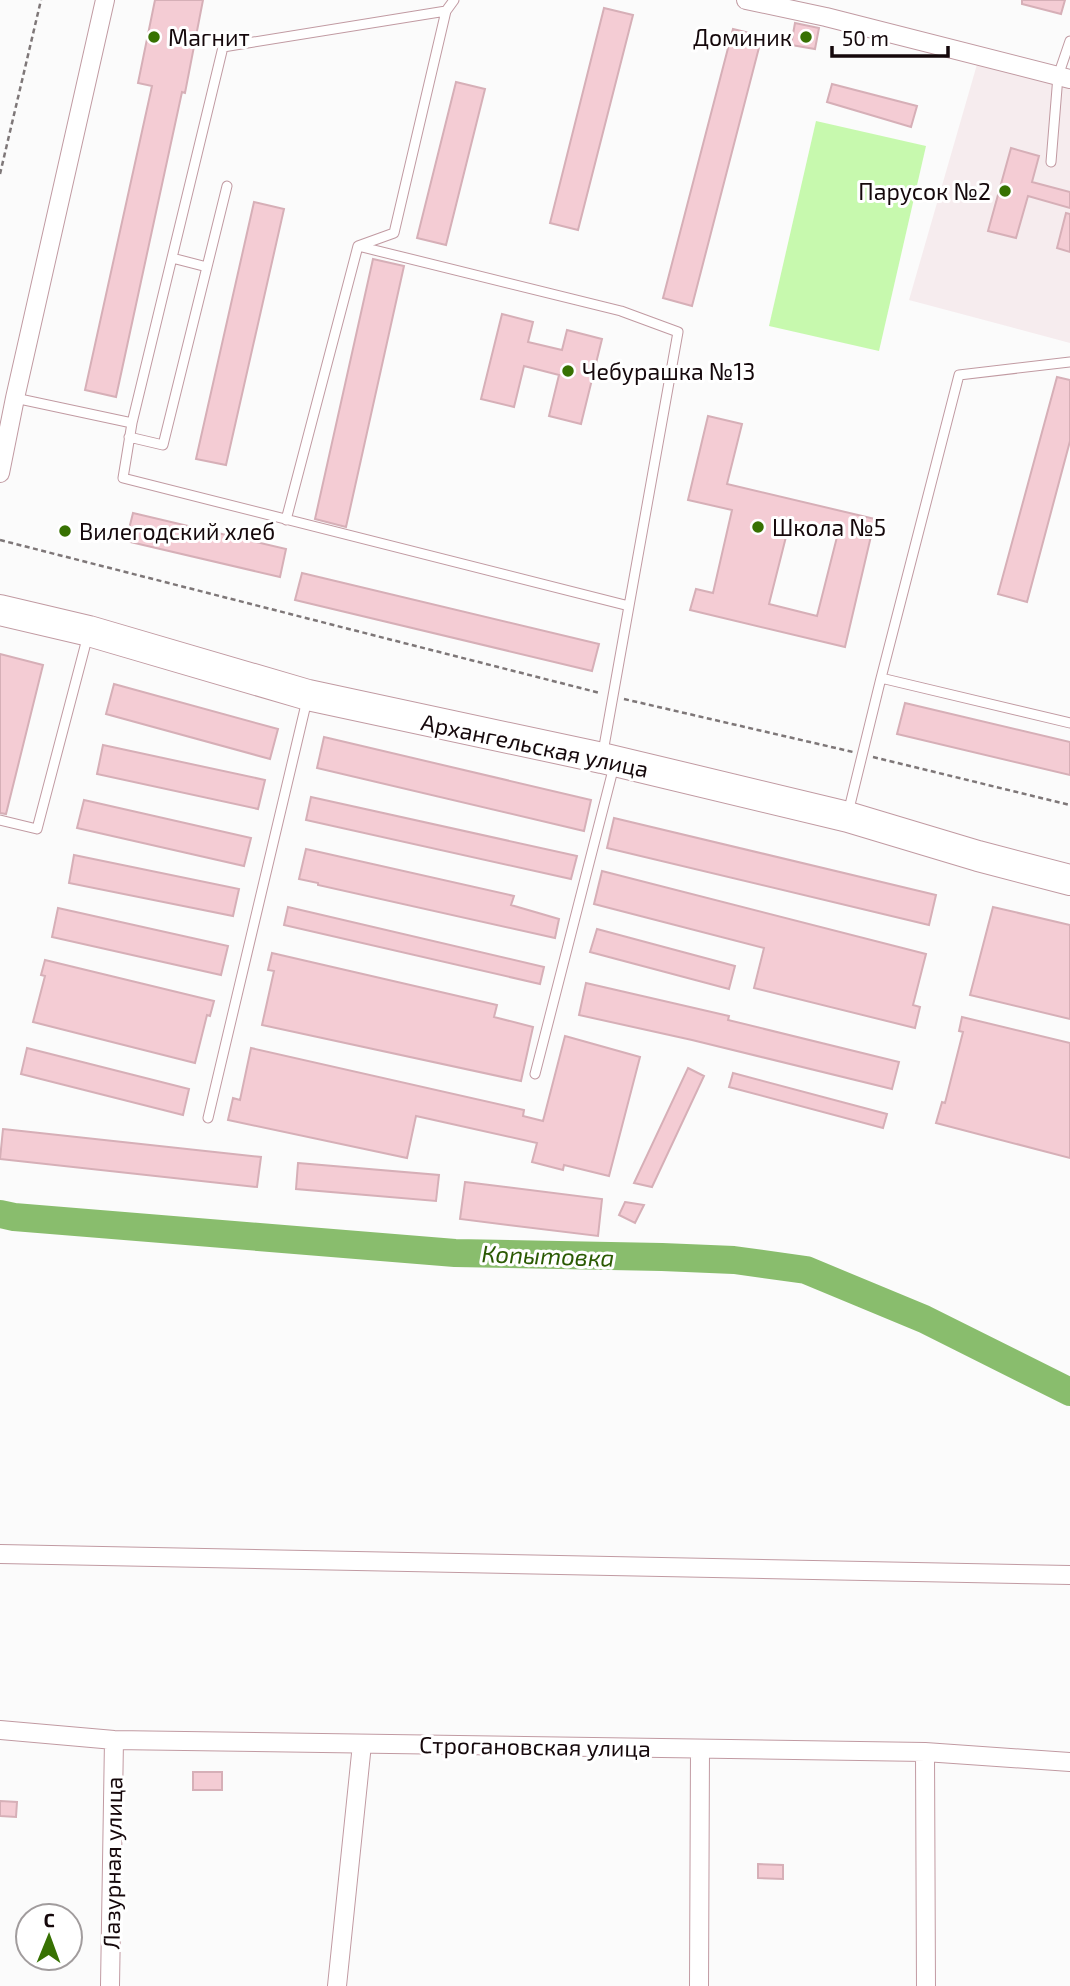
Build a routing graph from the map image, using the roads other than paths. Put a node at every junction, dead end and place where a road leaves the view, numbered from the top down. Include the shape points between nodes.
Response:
1 (105, 0) edge
2 (454, 0) edge
3 (746, 0) edge
4 (446, 11) junction
5 (1070, 41) edge
6 (1064, 77) edge
7 (1051, 162) dead end
8 (227, 186) dead end
9 (358, 246) junction
10 (172, 258) junction
11 (207, 267) junction
12 (1070, 362) edge
13 (15, 398) junction
14 (132, 423) junction
15 (129, 437) junction
16 (0, 473) edge
17 (286, 520) junction
18 (629, 606) junction
19 (0, 610) edge
20 (89, 631) junction
21 (881, 678) junction
22 (308, 695) junction
23 (1070, 723) edge
24 (608, 759) junction
25 (848, 817) junction
26 (0, 820) edge
27 (1070, 880) edge
28 (535, 1074) dead end
29 (208, 1118) dead end
30 (0, 1554) edge
31 (1070, 1575) edge
32 (0, 1730) edge
33 (114, 1741) junction
34 (362, 1744) junction
35 (700, 1749) junction
36 (925, 1752) junction
37 (1070, 1762) edge
38 (110, 1986) edge
39 (337, 1986) edge
40 (699, 1986) edge
41 (926, 1986) edge

1 - 13 street
2 - 4 lane
3 - 6 street
4 - 9 lane via 394,233
4 - 10 lane via 222,47
5 - 6 lane
6 - 7 lane
8 - 11 lane
9 - 17 lane
9 - 18 lane via 599,305 678,332
10 - 11 lane
10 - 14 lane
11 - 15 lane via 163,445
12 - 21 lane via 960,375
13 - 14 lane
13 - 16 street
14 - 15 lane
15 - 17 lane via 123,478
17 - 18 lane
18 - 24 lane via 613,696
19 - 20 main road, Архангельская улица
20 - 22 main road, Архангельская улица
20 - 26 lane via 37,829
21 - 23 lane
21 - 25 lane
22 - 24 main road, Архангельская улица
22 - 29 lane
24 - 25 main road, Архангельская улица
24 - 28 lane
25 - 27 main road, Архангельская улица
30 - 31 street
32 - 33 street, Строгановская улица
33 - 34 street, Строгановская улица
33 - 38 street, Лазурная улица
34 - 35 street, Строгановская улица
34 - 39 street
35 - 36 street, Строгановская улица
35 - 40 street
36 - 37 street, Строгановская улица
36 - 41 street

